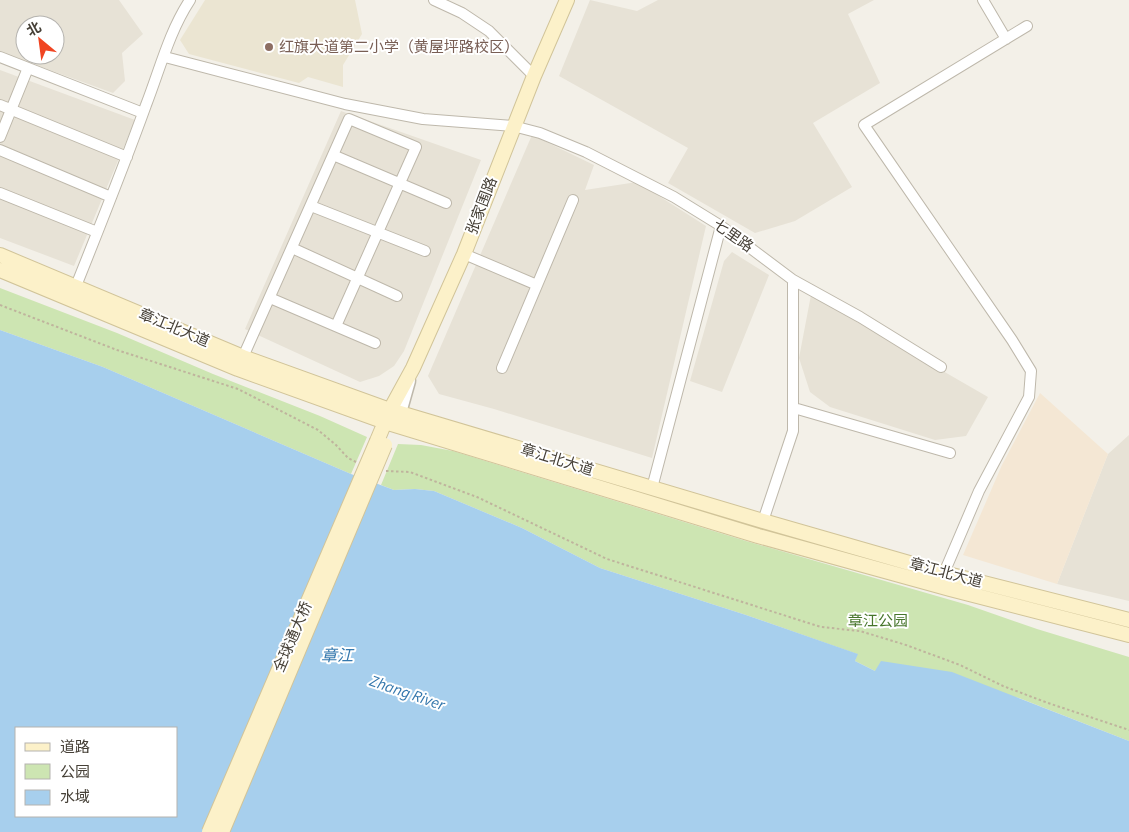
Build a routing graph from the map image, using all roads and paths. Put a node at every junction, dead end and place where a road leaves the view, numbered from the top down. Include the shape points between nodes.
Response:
1 (190, 0) edge
2 (434, 0) edge
3 (567, 0) edge
4 (983, 0) edge
5 (1027, 26) dead end
6 (1006, 40) junction
7 (164, 56) junction
8 (0, 57) edge
9 (28, 68) junction
10 (534, 76) junction
11 (0, 105) edge
12 (11, 109) junction
13 (143, 113) junction
14 (513, 126) junction
15 (0, 137) edge
16 (0, 150) edge
17 (333, 155) junction
18 (127, 157) junction
19 (400, 183) junction
20 (0, 193) edge
21 (111, 197) junction
22 (573, 200) dead end
23 (446, 203) dead end
24 (310, 206) junction
25 (721, 226) junction
26 (97, 232) junction
27 (377, 232) junction
28 (292, 248) junction
29 (425, 251) dead end
30 (464, 254) junction
31 (0, 255) edge
32 (0, 270) edge
33 (358, 278) junction
34 (793, 280) junction
35 (537, 285) junction
36 (76, 286) junction
37 (397, 296) dead end
38 (270, 298) junction
39 (0, 304) edge
40 (336, 326) junction
41 (375, 343) dead end
42 (243, 357) junction
43 (941, 367) dead end
44 (502, 368) dead end
45 (794, 408) junction
46 (392, 418) junction
47 (381, 443) junction
48 (950, 453) dead end
49 (360, 465) dead end
50 (380, 470) dead end
51 (652, 488) junction
52 (763, 521) junction
53 (944, 573) junction
54 (1129, 620) edge
55 (1129, 635) edge
56 (1129, 730) edge
57 (209, 832) edge
58 (222, 832) edge

1 - 7 street via 180,14
2 - 10 street via 489,31
3 - 10 main road, 张家围路
4 - 6 street
5 - 6 street
6 - 53 street via 864,125 1031,371 1029,398 979,491
7 - 13 street
7 - 14 street, 七里路 via 345,104 424,119
8 - 9 street
9 - 12 street
9 - 13 street
10 - 14 main road, 张家围路
11 - 12 street
12 - 15 street
12 - 18 street
13 - 18 street
14 - 25 street, 七里路 via 586,152 674,197
14 - 30 main road, 张家围路
16 - 21 street
17 - 19 street
17 - 19 street via 349,119 416,147
17 - 24 street
18 - 21 street
19 - 23 street
19 - 27 street
20 - 26 street
21 - 26 street
22 - 35 street
24 - 27 street
24 - 28 street
25 - 34 street, 七里路
25 - 51 street
26 - 36 street
27 - 29 street
27 - 33 street
28 - 33 street
28 - 38 street
30 - 35 street
30 - 46 main road, 张家围路
31 - 36 main road, 章江北大道
32 - 46 main road, 章江北大道 via 238,369
33 - 37 street
33 - 40 street
34 - 43 street, 七里路
34 - 45 street
35 - 44 street
36 - 42 main road, 章江北大道
38 - 40 street
38 - 42 street
39 - 49 path via 117,350 238,389 318,430
40 - 41 street
42 - 46 main road, 章江北大道
45 - 48 street
45 - 52 street via 793,431
46 - 47 main road, 张家围路
46 - 51 main road, 章江北大道
46 - 55 main road, 章江北大道 via 758,536 950,590
47 - 57 main road, 全球通大桥, bridge
47 - 58 main road, 全球通大桥, bridge
50 - 56 path via 410,472 435,480 607,559 813,625 860,631 906,645 1039,700
51 - 52 main road, 章江北大道
52 - 53 main road, 章江北大道
53 - 54 main road, 章江北大道

